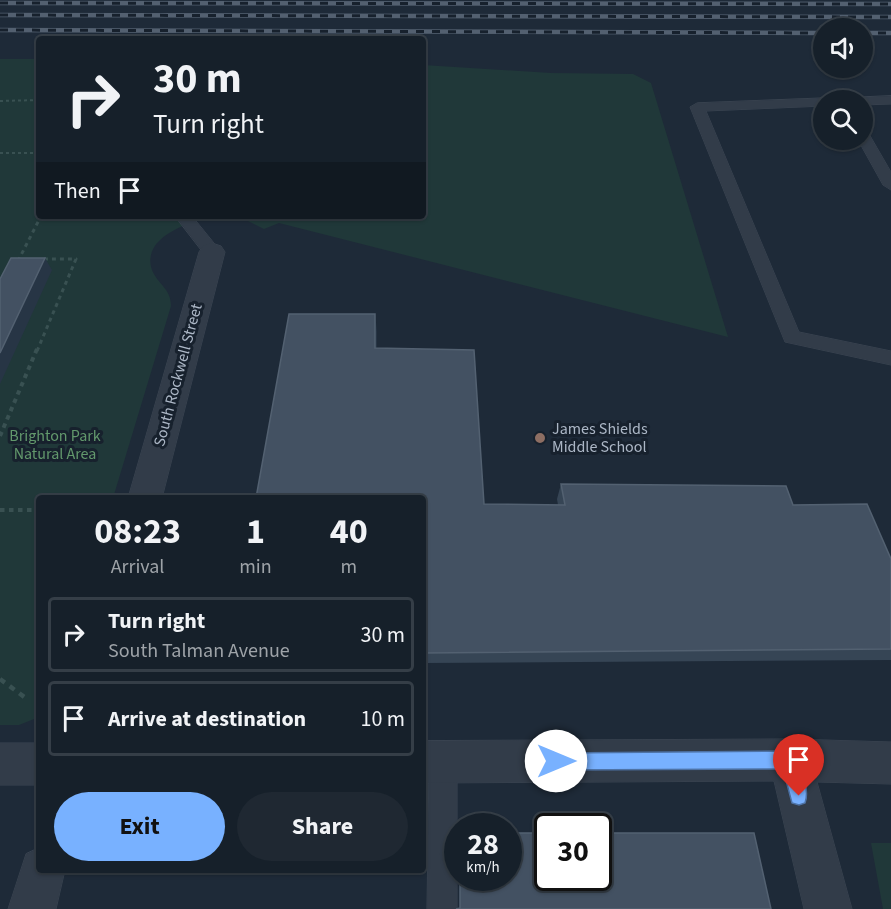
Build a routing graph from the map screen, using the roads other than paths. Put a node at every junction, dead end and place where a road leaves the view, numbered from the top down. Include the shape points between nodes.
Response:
1 (891, 100) edge
2 (873, 101) edge
3 (813, 102) edge
4 (871, 150) edge
5 (891, 186) edge
6 (185, 219) edge
7 (212, 252) joint
8 (891, 358) edge
9 (145, 495) edge
10 (789, 760) junction
11 (433, 762) edge
12 (891, 763) edge
13 (0, 764) edge
14 (36, 764) edge
15 (41, 873) edge
16 (32, 909) edge
17 (442, 909) edge
18 (828, 909) edge

1 - 2 lane
3 - 8 lane via 697,107 792,337
4 - 5 lane
6 - 7 lane
7 - 9 street, South Rockwell Street
10 - 11 street
10 - 12 street
10 - 18 street
11 - 17 lane
13 - 14 street
15 - 16 street

